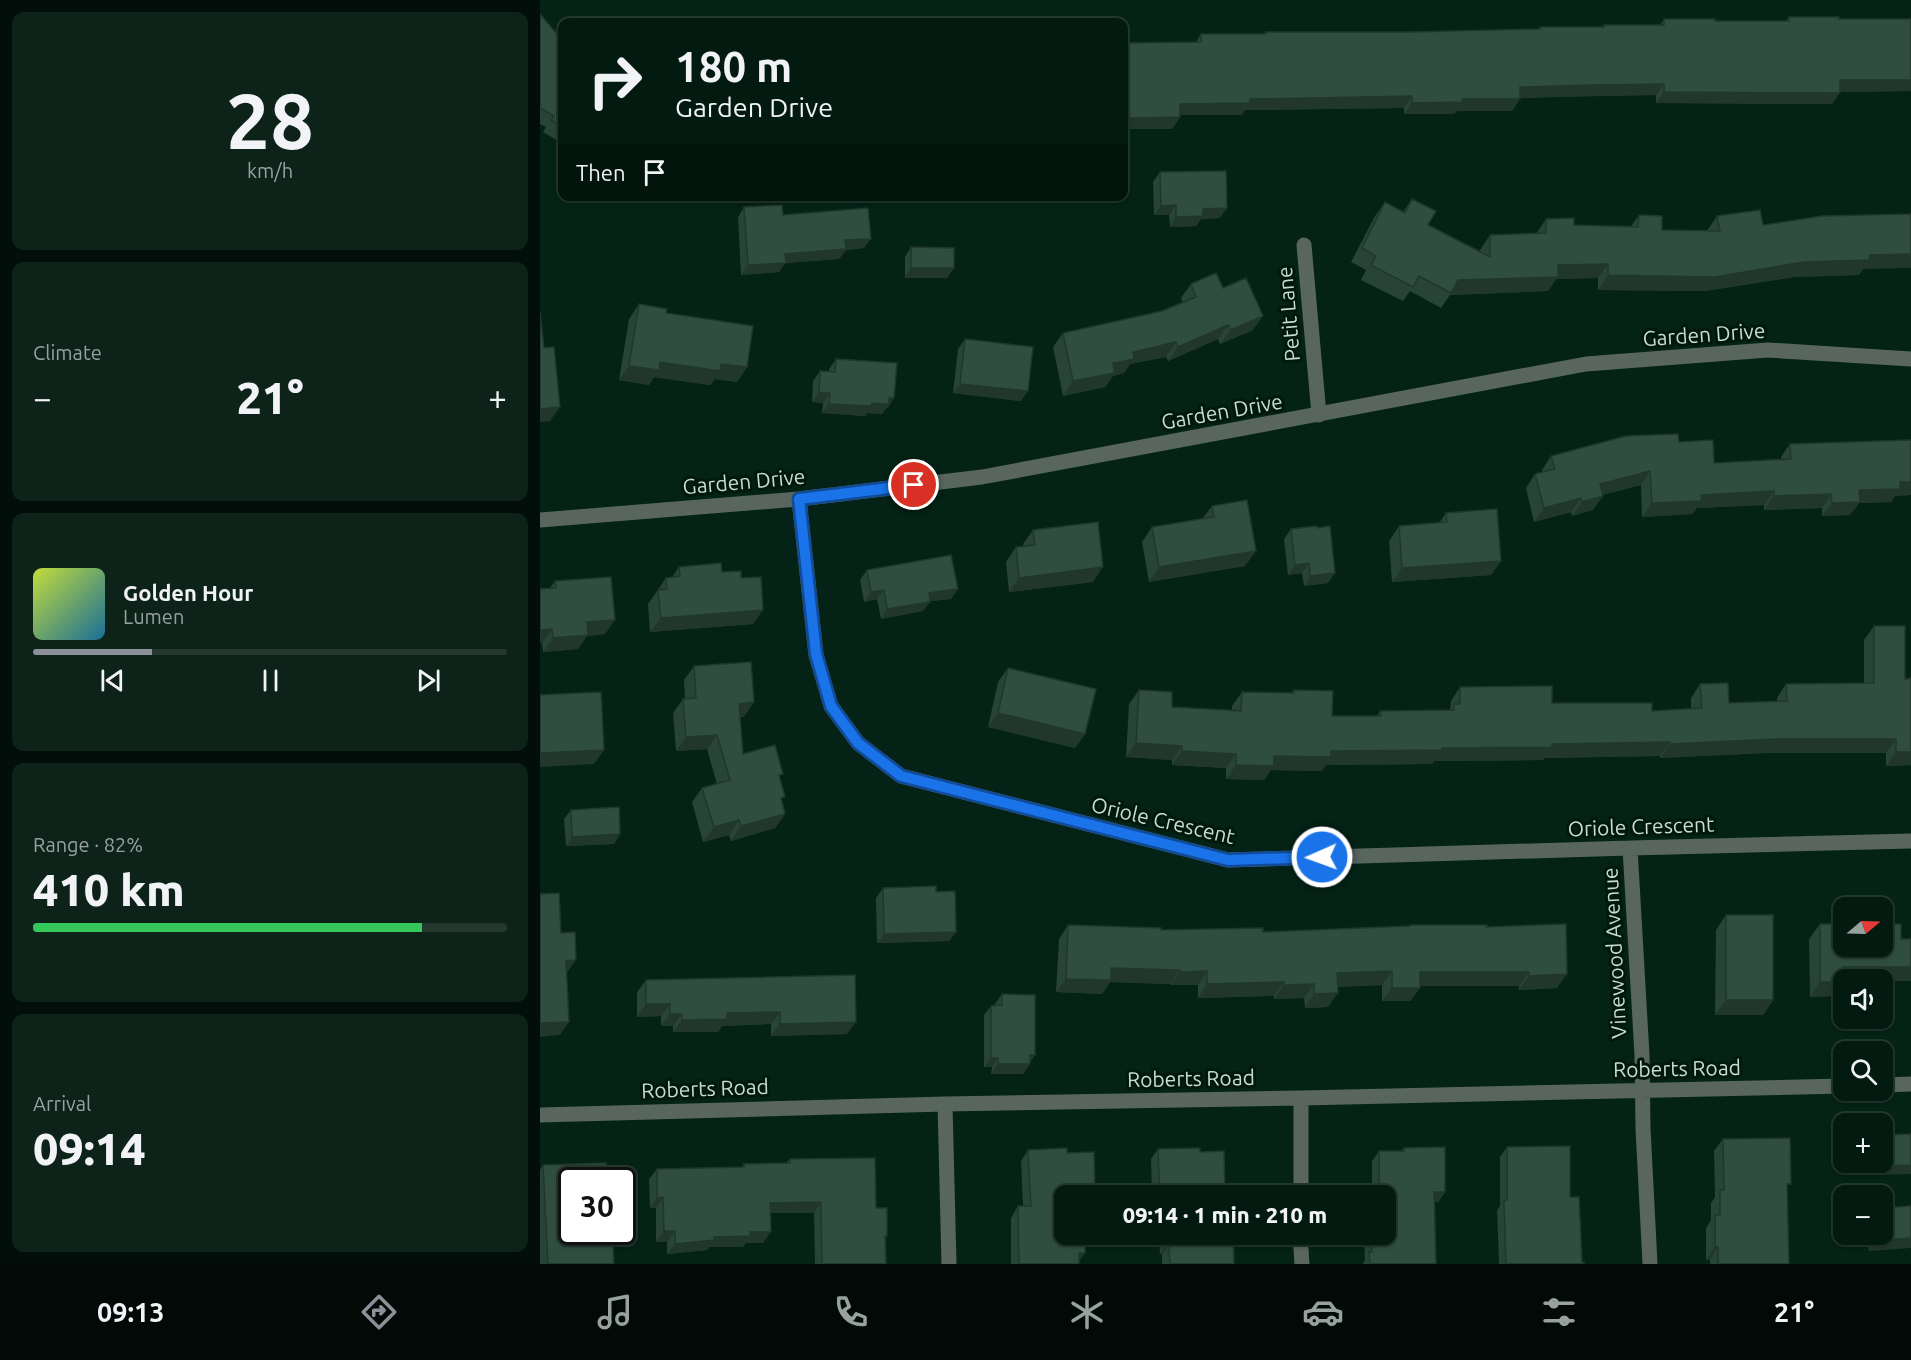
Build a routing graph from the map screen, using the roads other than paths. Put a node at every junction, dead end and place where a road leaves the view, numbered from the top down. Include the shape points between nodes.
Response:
1 (1304, 245) dead end
2 (1911, 359) edge
3 (1319, 415) junction
4 (799, 499) junction
5 (540, 520) edge
6 (1911, 841) edge
7 (1630, 848) junction
8 (1911, 1084) edge
9 (1893, 1085) edge
10 (1833, 1086) edge
11 (1643, 1091) junction
12 (1301, 1098) junction
13 (945, 1104) junction
14 (540, 1115) edge
15 (1301, 1185) edge
16 (1301, 1245) edge
17 (949, 1264) edge
18 (1302, 1264) edge
19 (1650, 1264) edge

1 - 3 street, Petit Lane
2 - 3 street, Garden Drive via 1768,350 1586,364
3 - 4 street, Garden Drive via 982,477
4 - 5 street, Garden Drive
4 - 7 street, Oriole Crescent via 816,654 831,706 858,743 901,776 1228,860
6 - 7 street, Oriole Crescent
7 - 11 street, Vinewood Avenue
8 - 9 street
10 - 11 street, Roberts Road
11 - 12 street, Roberts Road
11 - 19 street, Vinewood Avenue
12 - 13 street, Roberts Road
12 - 15 street
13 - 14 street, Roberts Road
13 - 17 street
16 - 18 street

